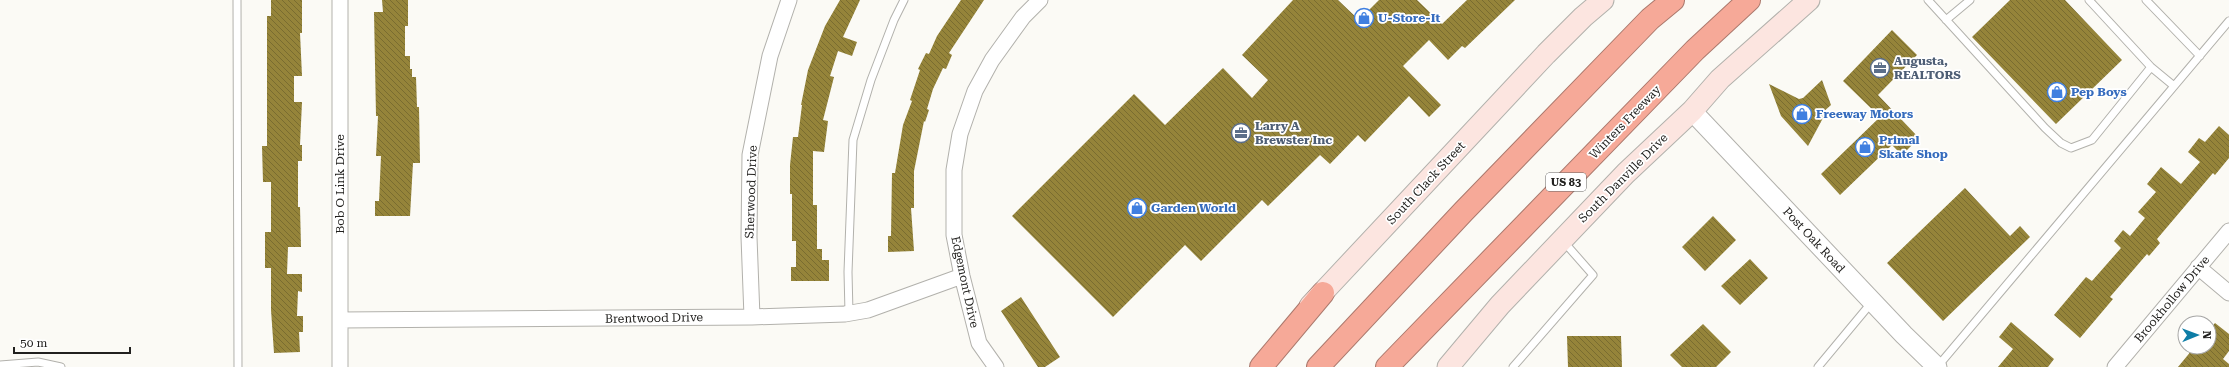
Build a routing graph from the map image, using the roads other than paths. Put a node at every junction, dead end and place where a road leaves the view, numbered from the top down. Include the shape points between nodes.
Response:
1 (237, 0) edge
2 (340, 0) edge
3 (789, 0) edge
4 (904, 0) edge
5 (1040, 0) edge
6 (1603, 0) edge
7 (1673, 0) edge
8 (1748, 0) edge
9 (1809, 0) edge
10 (1928, 0) edge
11 (1970, 0) edge
12 (2089, 0) edge
13 (2146, 0) edge
14 (1946, 20) junction
15 (2229, 21) edge
16 (2200, 56) junction
17 (2151, 67) junction
18 (2174, 86) junction
19 (1692, 111) junction
20 (2229, 231) edge
21 (1562, 240) junction
22 (2198, 267) junction
23 (962, 276) junction
24 (1323, 293) junction
25 (2229, 293) edge
26 (1872, 302) junction
27 (849, 313) junction
28 (752, 317) junction
29 (340, 320) junction
30 (0, 365) edge
31 (37, 365) edge
32 (60, 367) edge
33 (238, 367) edge
34 (340, 367) edge
35 (996, 367) edge
36 (1249, 367) edge
37 (1261, 367) edge
38 (1318, 367) edge
39 (1387, 367) edge
40 (1448, 367) edge
41 (1513, 367) edge
42 (1818, 367) edge
43 (1937, 367) edge
44 (2115, 367) edge

1 - 33 lane
2 - 29 street, Bob O Link Drive
3 - 28 street, Sherwood Drive via 770,56 750,155
4 - 27 lane via 871,80 853,140 848,256
5 - 23 street, Edgemont Drive via 1023,17 992,60 975,91 960,134 954,170 954,235
6 - 24 main road, South Clack Street via 1546,54
7 - 38 highway via 1650,19 1468,207
8 - 39 highway, Winters Freeway / US 83 via 1695,50
9 - 19 main road, South Danville Drive via 1720,79
10 - 14 lane
11 - 14 lane
12 - 17 lane
13 - 16 lane
14 - 17 lane via 2045,128 2061,143 2071,148 2092,140
15 - 16 lane
16 - 18 lane
17 - 18 lane
18 - 43 lane
19 - 21 main road, South Danville Drive via 1626,173
19 - 26 street, Post Oak Road
20 - 22 street, Brookhollow Drive
21 - 40 main road, South Danville Drive via 1500,305
21 - 41 lane via 1593,275
22 - 25 street
22 - 44 street, Brookhollow Drive
23 - 27 street, Brentwood Drive via 868,310
23 - 35 street, Edgemont Drive via 979,343
24 - 36 main road, South Clack Street
24 - 37 highway
26 - 42 lane
26 - 43 street, Post Oak Road
27 - 28 street, Brentwood Drive
28 - 29 street, Brentwood Drive
29 - 34 street, Bob O Link Drive
30 - 31 lane
31 - 32 lane

